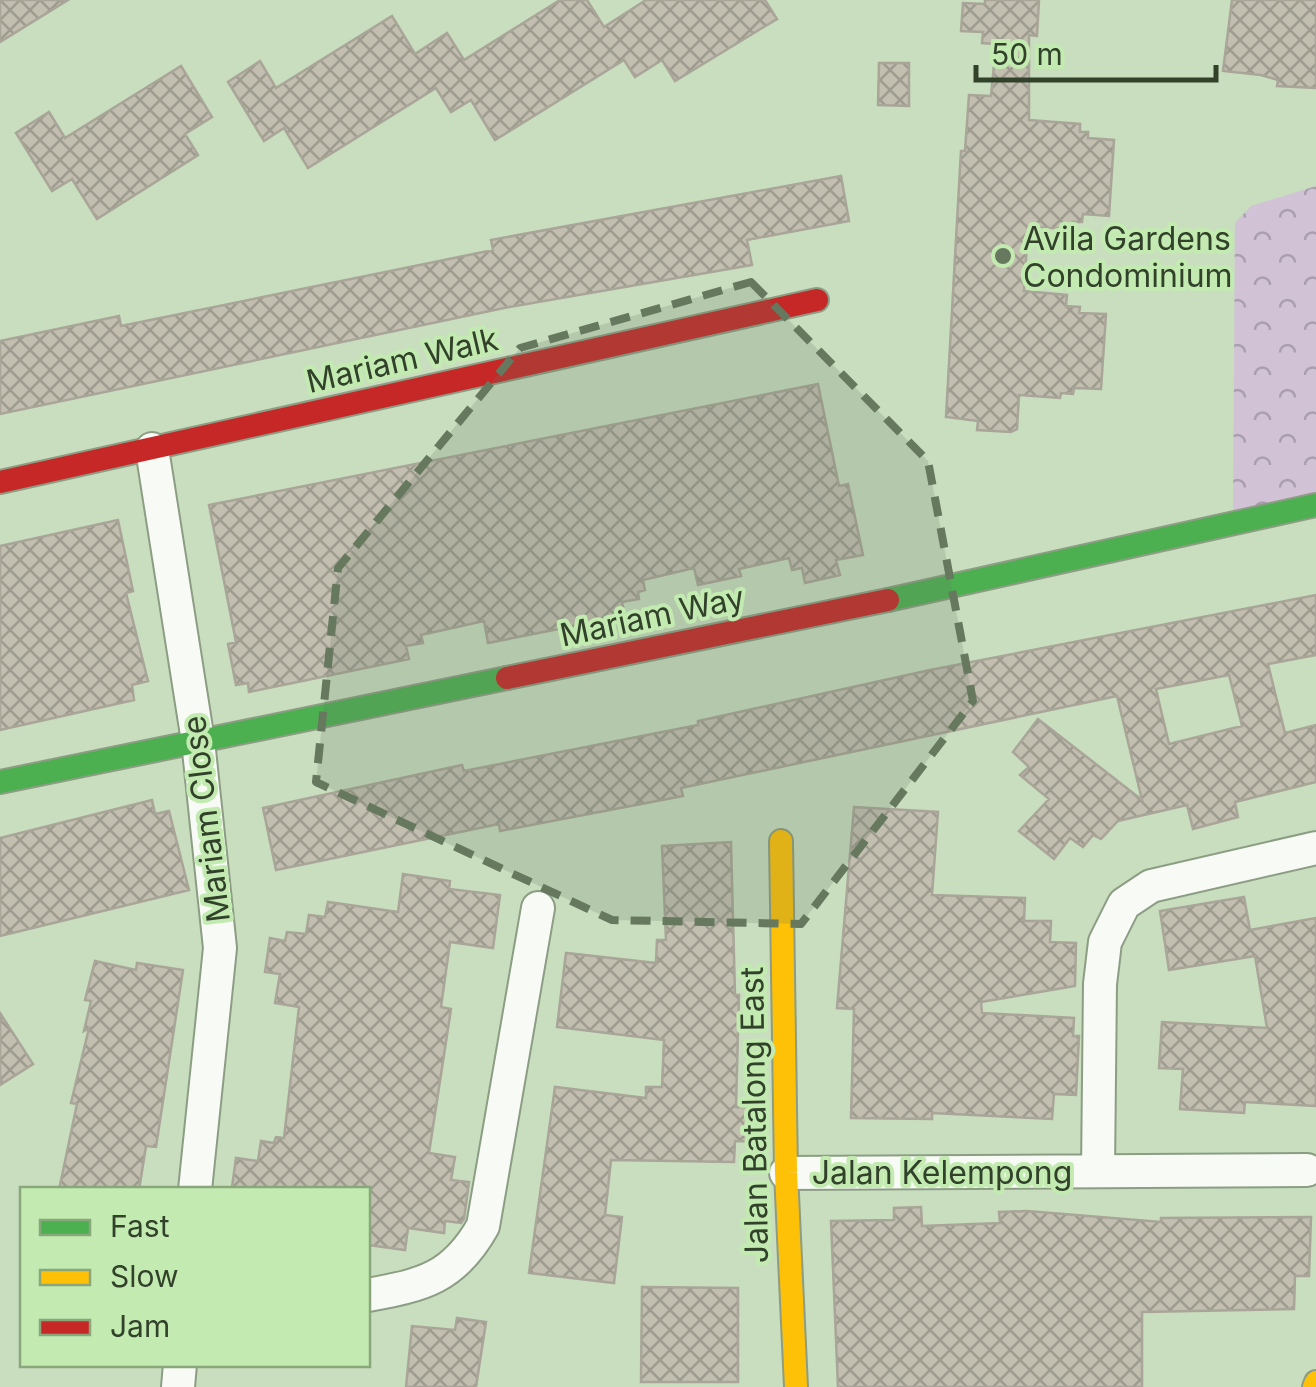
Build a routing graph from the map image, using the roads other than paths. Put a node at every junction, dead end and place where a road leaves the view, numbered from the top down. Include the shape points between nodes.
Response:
1 (817, 300) dead end
2 (152, 450) junction
3 (0, 482) edge
4 (1316, 505) edge
5 (198, 741) junction
6 (0, 782) edge
7 (781, 841) dead end
8 (1316, 848) edge
9 (538, 908) dead end
10 (1307, 1170) dead end
11 (1098, 1171) junction
12 (786, 1173) junction
13 (195, 1187) edge
14 (370, 1295) edge
15 (796, 1387) edge

1 - 2 street, Mariam Walk
2 - 3 street, Mariam Walk
2 - 5 street, Mariam Close
4 - 5 street, Mariam Way via 924,593
5 - 6 street, Mariam Way
5 - 13 street, Mariam Close via 220,948
7 - 12 street, Jalan Batalong East
8 - 11 street, Jalan Kelempong via 1152,886 1124,904 1105,942 1100,984
9 - 14 street via 483,1226 467,1255 446,1273
10 - 11 street, Jalan Kelempong
11 - 12 street, Jalan Kelempong
12 - 15 street, Jalan Batalong East

